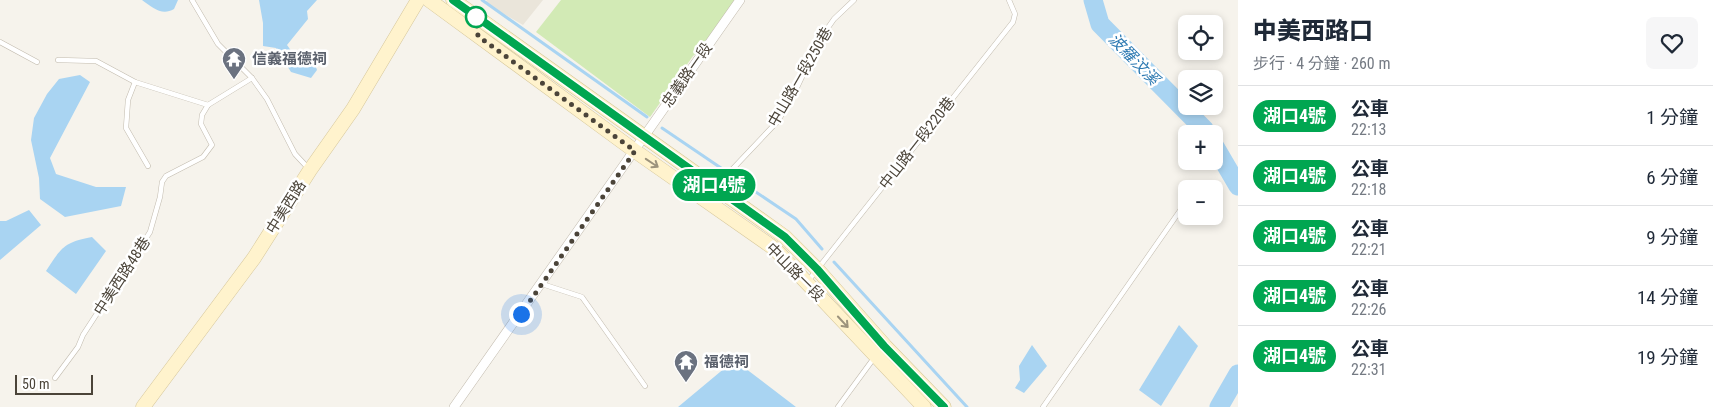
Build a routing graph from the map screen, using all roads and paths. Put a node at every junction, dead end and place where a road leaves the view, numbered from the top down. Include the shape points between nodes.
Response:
1 (192, 0) edge
2 (418, 0) edge
3 (429, 0) edge
4 (453, 0) edge
5 (740, 0) edge
6 (854, 0) edge
7 (1009, 0) edge
8 (1, 44) edge
9 (58, 60) dead end
10 (37, 62) dead end
11 (252, 78) junction
12 (135, 82) junction
13 (208, 105) junction
14 (644, 138) junction
15 (635, 151) junction
16 (148, 166) dead end
17 (310, 170) junction
18 (715, 186) junction
19 (705, 198) junction
20 (1178, 213) edge
21 (817, 269) junction
22 (807, 282) junction
23 (542, 284) junction
24 (880, 351) junction
25 (55, 378) dead end
26 (645, 386) dead end
27 (144, 407) edge
28 (454, 407) edge
29 (838, 407) edge
30 (924, 407) edge
31 (944, 407) edge
32 (1043, 407) edge

1 - 11 lane via 218,44
2 - 17 street, 中美西路 via 353,108
3 - 15 street, 中山路一段
4 - 14 street, 中山路一段
5 - 14 street, 忠義路一段
6 - 18 lane, 中山路一段250巷 via 834,19 820,39 777,122
7 - 21 lane, 中山路一段220巷 via 1015,14 1013,22
8 - 10 lane
9 - 12 lane via 96,61
11 - 13 lane
11 - 17 lane via 267,99 294,154
12 - 13 lane
12 - 16 lane via 128,100 126,128
13 - 25 lane, 中美西路48巷 via 201,124 212,145 203,156 166,176 150,232
14 - 15 street, 忠義路一段
14 - 18 street, 中山路一段
15 -> 19 street, 中山路一段
15 - 23 street, 忠義路一段
17 - 27 street, 中美西路 via 254,258
18 - 19 lane, 中山路一段250巷
18 - 21 street, 中山路一段 via 785,237
19 - 22 street, 中山路一段 via 775,249
20 - 32 lane
21 - 22 lane, 中山路一段220巷
21 - 24 street, 中山路一段
22 -> 24 street, 中山路一段
23 - 26 lane via 582,297
23 - 28 street, 忠義路一段
24 - 29 lane
24 - 30 street, 中山路一段
24 - 31 street, 中山路一段

